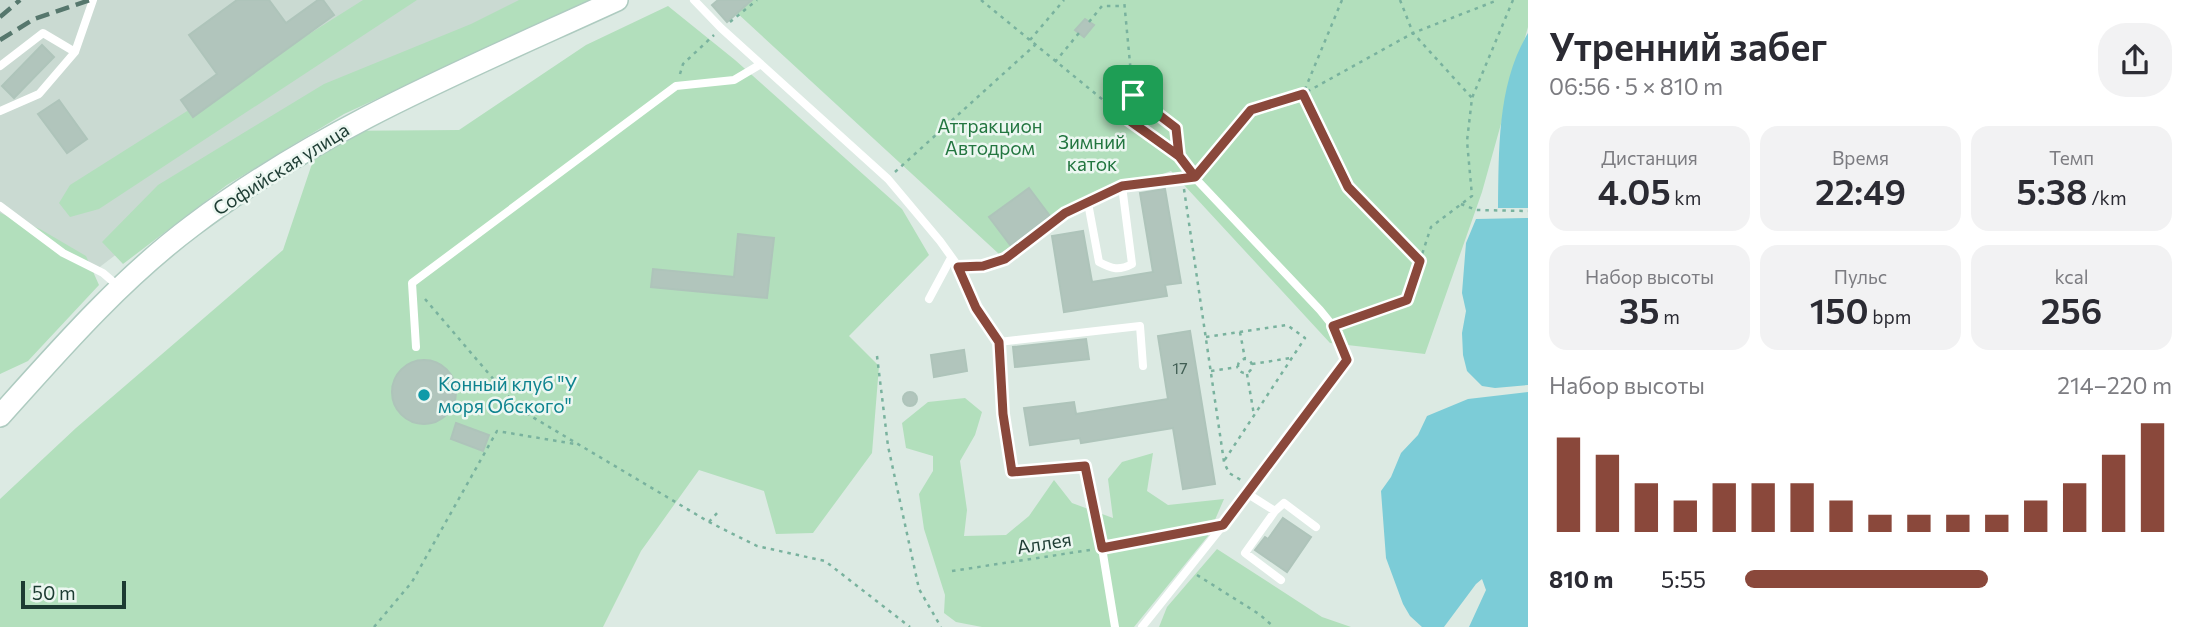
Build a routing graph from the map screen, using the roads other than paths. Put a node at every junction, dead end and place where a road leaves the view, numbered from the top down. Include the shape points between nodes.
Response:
1 (93, 0) edge
2 (617, 0) edge
3 (694, 0) edge
4 (75, 52) junction
5 (761, 64) junction
6 (0, 66) edge
7 (0, 111) edge
8 (1122, 186) junction
9 (1088, 203) junction
10 (0, 206) edge
11 (951, 258) junction
12 (958, 267) junction
13 (121, 288) junction
14 (929, 299) dead end
15 (999, 342) junction
16 (416, 348) dead end
17 (1143, 366) dead end
18 (0, 416) edge
19 (1250, 490) junction
20 (1275, 511) junction
21 (1316, 527) dead end
22 (1281, 580) dead end
23 (1115, 627) edge
24 (1143, 627) edge

1 - 4 lane
2 - 13 main road, Софийская улица via 322,140 190,227
3 - 5 lane
4 - 6 lane via 43,33
4 - 7 lane via 39,94
5 - 11 lane via 888,179
5 - 16 lane via 734,80 676,86 412,284
8 - 9 lane
8 - 9 lane via 1132,264 1123,269 1099,262
8 - 19 lane via 1195,177 1333,326 1347,360
9 - 12 lane via 1065,213 1005,259
10 - 13 lane via 63,253 103,273
11 - 12 lane
11 - 14 lane
12 - 15 lane via 976,308
13 - 18 main road, Софийская улица
15 - 17 lane via 1140,326
15 - 23 lane via 1012,472 1085,466
19 - 20 lane
19 - 24 lane
20 - 21 lane via 1284,503
20 - 22 lane via 1245,553

